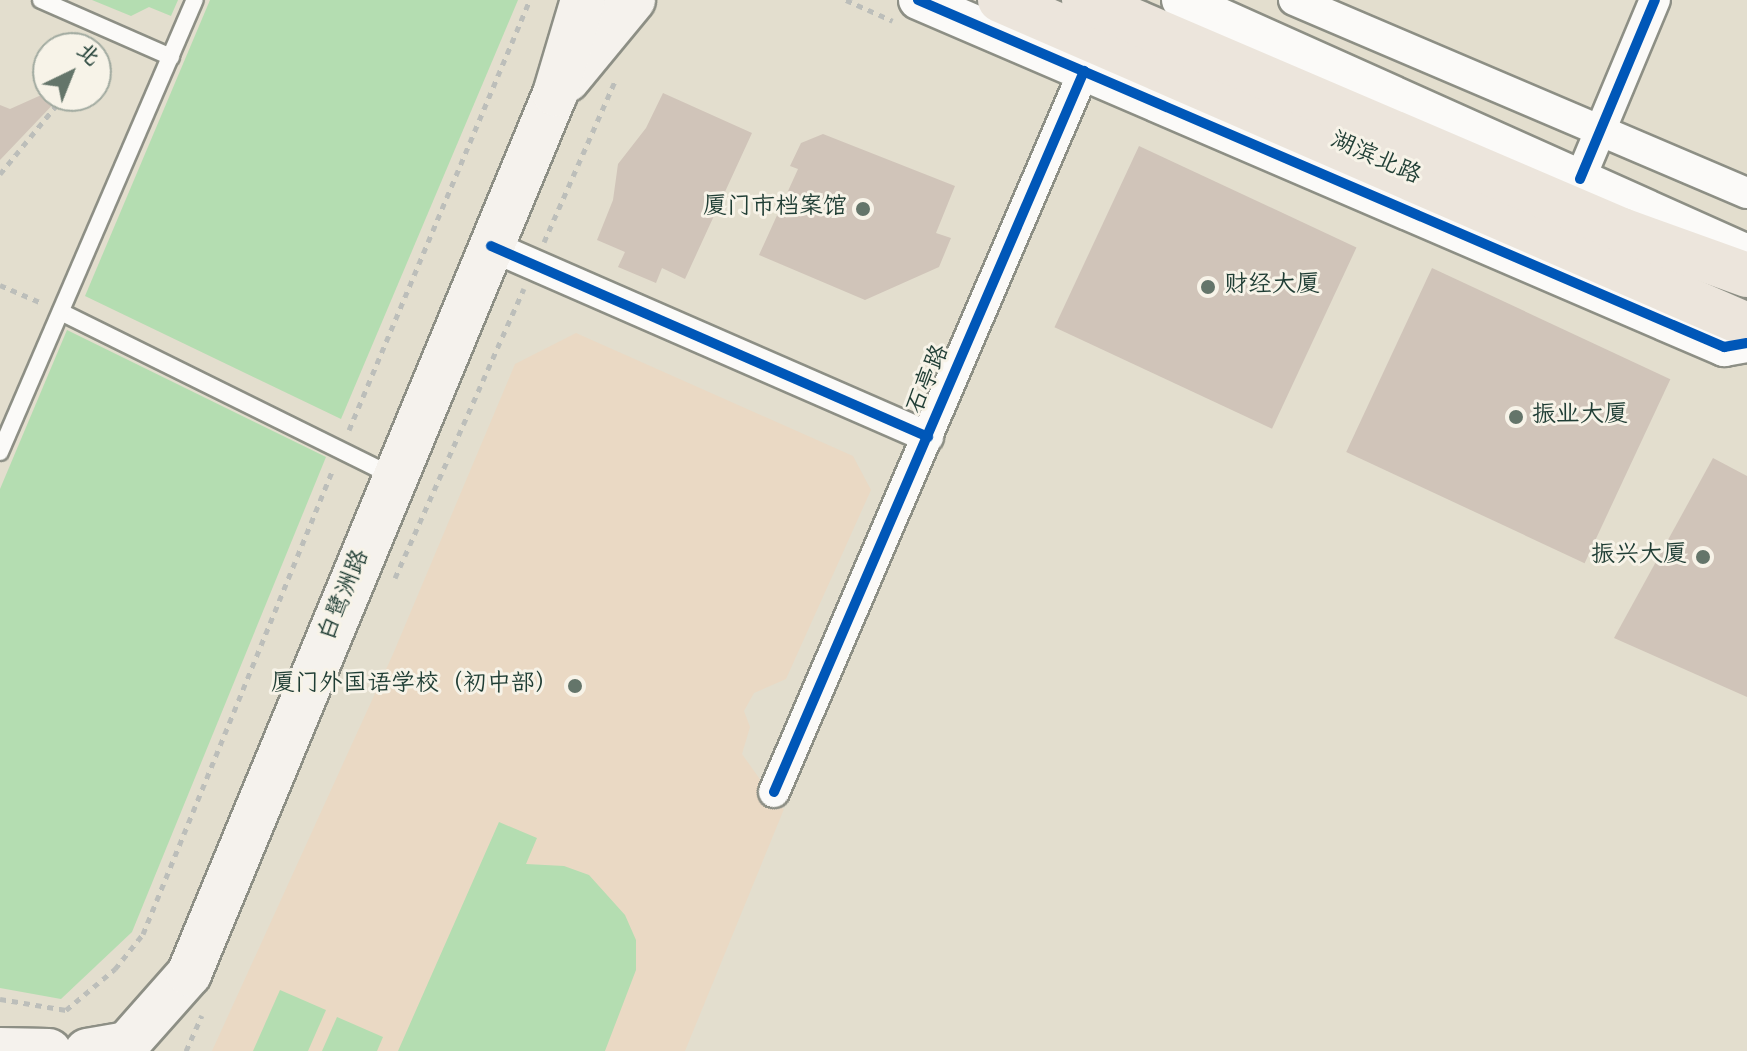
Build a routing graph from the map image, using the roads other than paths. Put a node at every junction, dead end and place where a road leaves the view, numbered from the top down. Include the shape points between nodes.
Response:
1 (41, 0) edge
2 (195, 0) edge
3 (583, 0) edge
4 (633, 0) edge
5 (918, 0) edge
6 (1000, 0) edge
7 (1084, 0) edge
8 (1181, 0) edge
9 (1294, 0) edge
10 (1655, 0) edge
11 (171, 57) junction
12 (1084, 71) junction
13 (555, 94) junction
14 (1600, 131) junction
15 (1580, 179) junction
16 (1747, 193) edge
17 (491, 246) junction
18 (1747, 254) edge
19 (1747, 275) edge
20 (61, 312) junction
21 (1747, 325) edge
22 (1747, 343) edge
23 (928, 437) junction
24 (0, 452) edge
25 (395, 477) junction
26 (774, 792) dead end
27 (0, 1050) edge
28 (49, 1051) edge
29 (87, 1051) edge

1 - 11 lane
2 - 11 lane
3 - 13 main road, 白鹭洲路
4 - 13 main road, 白鹭洲路
5 - 12 street
6 - 21 main road, 湖滨北路
7 - 19 main road, 湖滨北路 via 1622,230
8 - 15 street
9 - 14 street
10 - 14 street
11 - 20 lane
12 - 22 street via 1724,347
12 - 23 street, 石亭路
13 - 17 main road, 白鹭洲路
14 - 15 street
14 - 16 street
15 - 18 street
17 - 23 street
17 - 25 main road, 白鹭洲路
20 - 24 lane
20 - 25 lane
23 - 26 street, 石亭路
25 - 29 main road, 白鹭洲路 via 189,974 127,1044
27 - 28 main road

